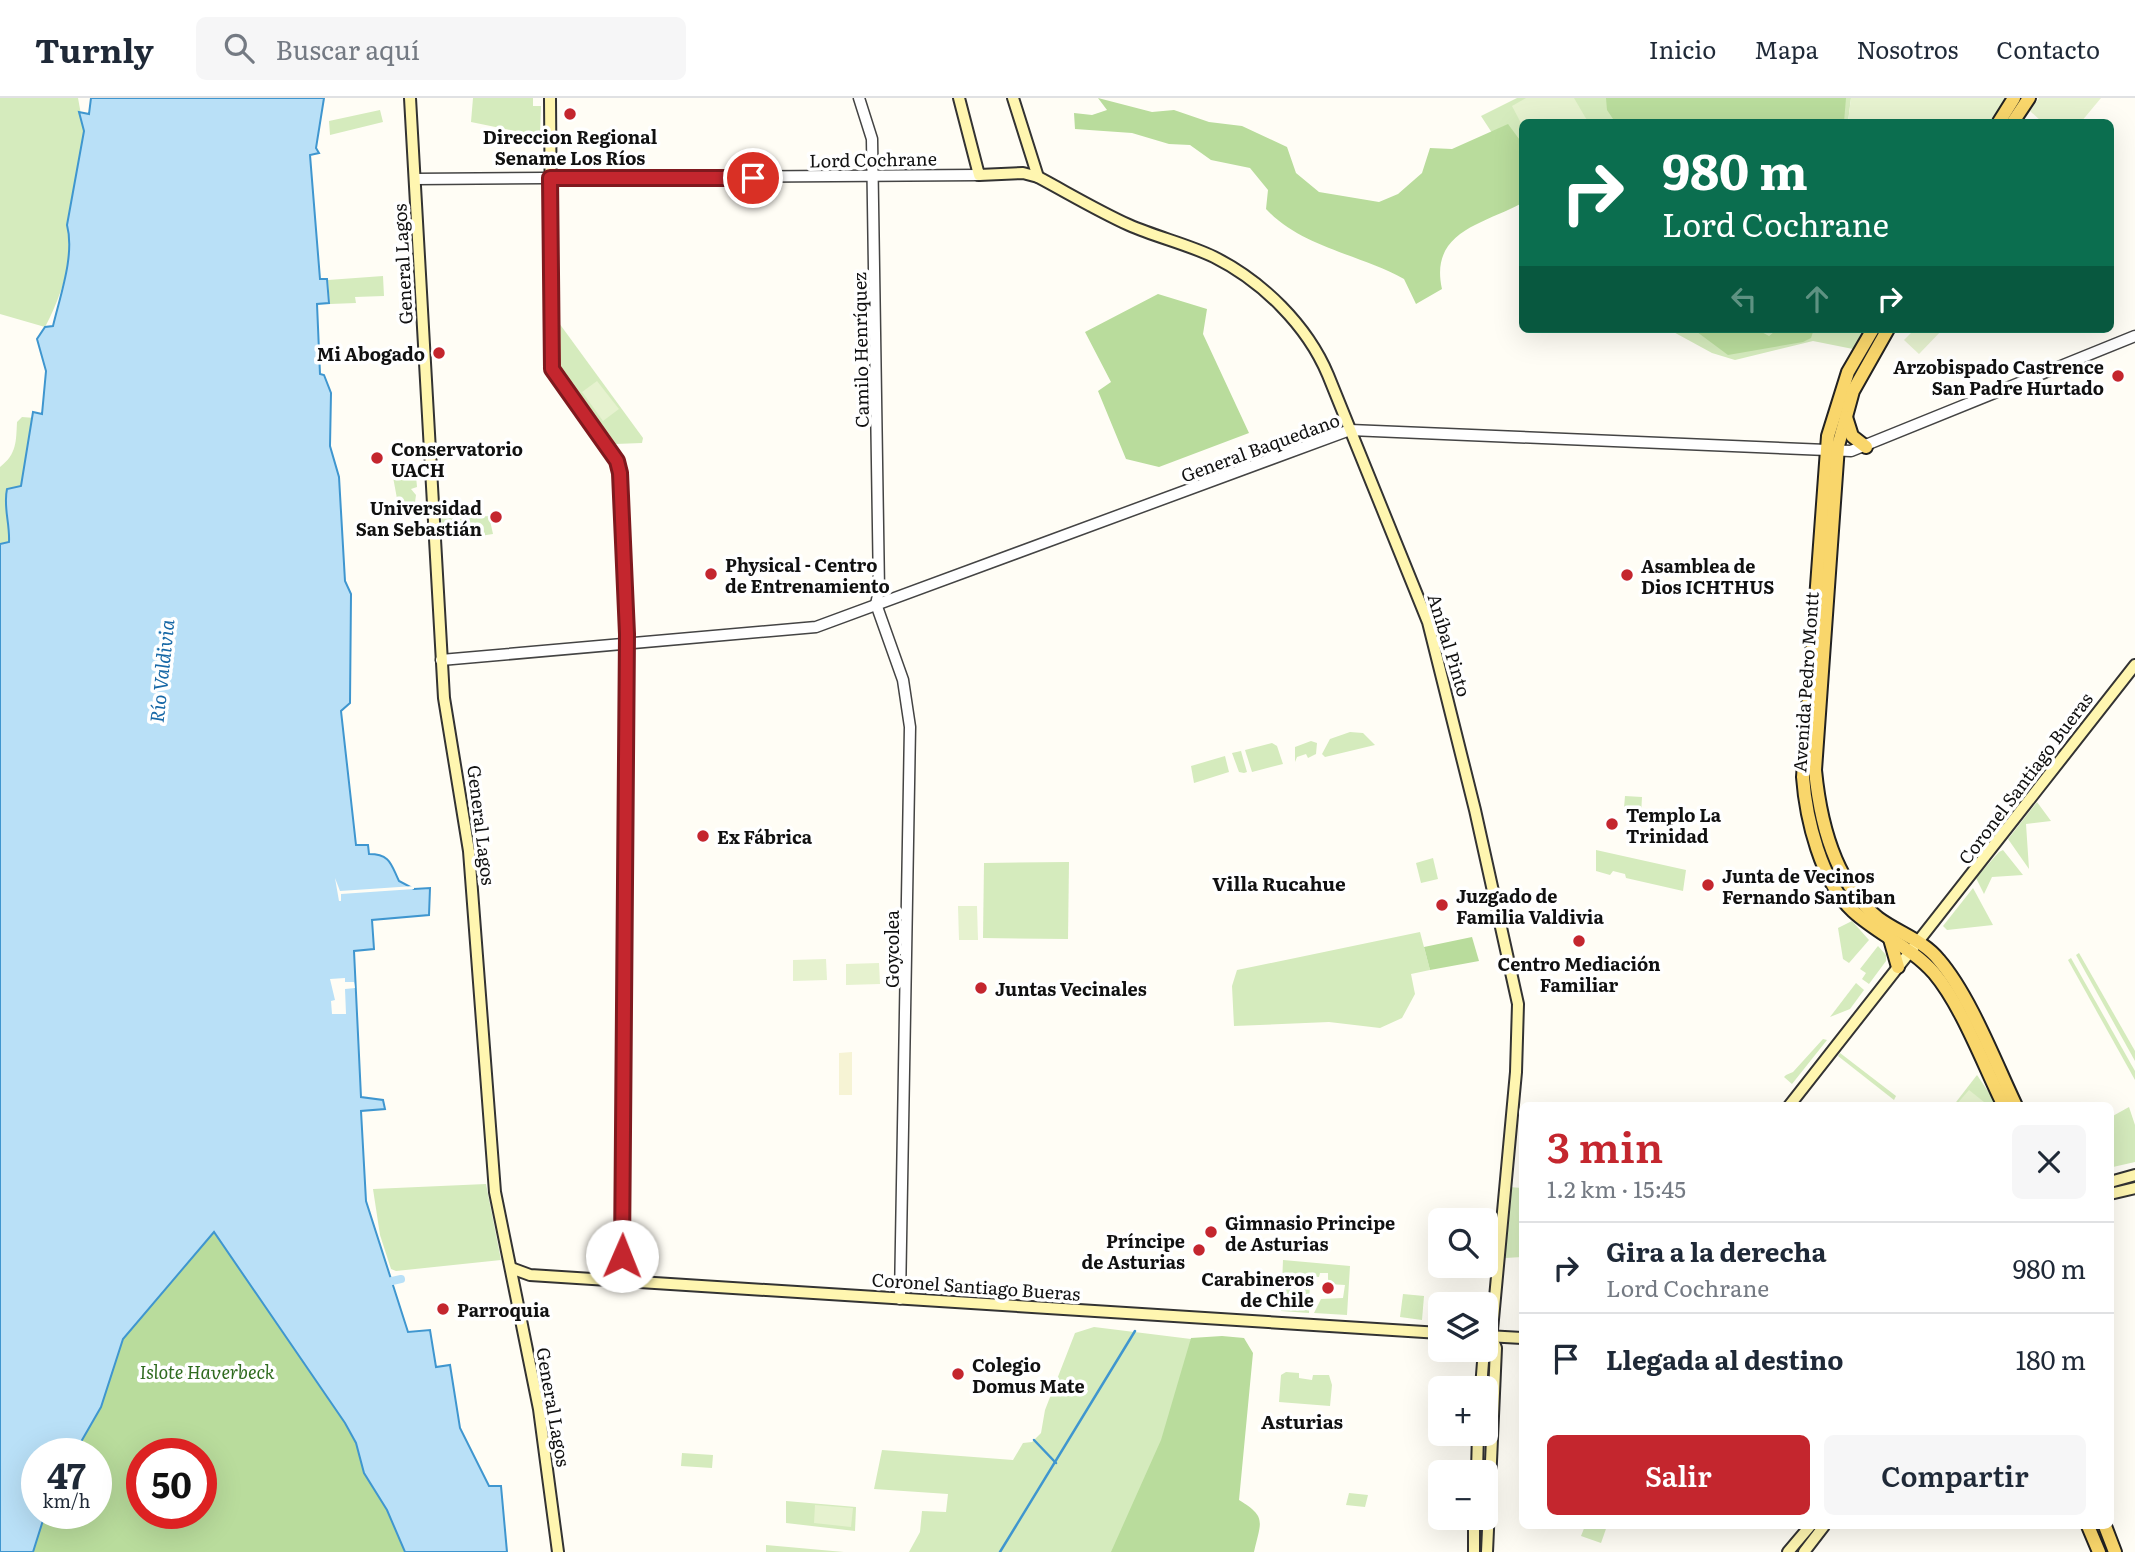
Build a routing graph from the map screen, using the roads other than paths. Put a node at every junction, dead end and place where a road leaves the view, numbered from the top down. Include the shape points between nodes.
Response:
1 (410, 98) edge
2 (550, 98) edge
3 (859, 98) edge
4 (959, 98) edge
5 (1013, 98) edge
6 (2014, 98) edge
7 (2029, 98) edge
8 (2001, 119) edge
9 (2015, 119) edge
10 (979, 174) junction
11 (872, 176) junction
12 (1038, 177) junction
13 (550, 178) junction
14 (415, 179) junction
15 (1871, 333) edge
16 (1886, 333) edge
17 (2135, 336) edge
18 (1845, 414) junction
19 (1350, 430) junction
20 (1866, 447) junction
21 (1832, 452) junction
22 (876, 604) junction
23 (627, 642) junction
24 (441, 660) junction
25 (2135, 665) edge
26 (1811, 745) junction
27 (1890, 939) junction
28 (1921, 943) junction
29 (1912, 954) junction
30 (1898, 967) junction
31 (1792, 1102) edge
32 (1799, 1102) edge
33 (2002, 1102) edge
34 (2014, 1102) edge
35 (2135, 1175) edge
36 (2114, 1181) edge
37 (2135, 1188) edge
38 (2114, 1193) edge
39 (511, 1268) junction
40 (530, 1275) junction
41 (621, 1280) junction
42 (1492, 1292) edge
43 (900, 1299) junction
44 (517, 1301) junction
45 (1428, 1332) edge
46 (1498, 1338) edge
47 (1519, 1338) edge
48 (1495, 1362) edge
49 (1808, 1529) edge
50 (1822, 1529) edge
51 (2089, 1529) edge
52 (2106, 1529) edge
53 (1474, 1532) joint
54 (1487, 1533) junction
55 (558, 1552) edge
56 (1474, 1552) edge
57 (1487, 1552) edge
58 (1788, 1552) edge
59 (1804, 1552) edge
60 (2099, 1552) edge
61 (2115, 1552) edge

1 - 14 main road, General Lagos
2 - 13 main road
3 - 11 street, Camilo Henríquez via 872,139
4 - 10 main road
5 - 12 main road
6 - 8 main road
7 - 9 main road
10 - 11 street, Lord Cochrane
10 - 12 main road, Lord Cochrane
11 - 13 street, Lord Cochrane
11 - 22 street, Camilo Henríquez
12 - 19 main road, Aníbal Pinto via 1128,225 1212,256 1250,279 1284,310 1316,350
13 - 14 street, Lord Cochrane
13 - 23 main road via 552,369 620,469
14 - 24 main road, General Lagos
15 - 21 main road, Avenida Pedro Montt via 1848,372 1831,424
16 - 18 main road, Avenida Pedro Montt
17 - 20 street, General Baquedano
18 - 20 main road via 1852,436
18 - 21 main road, Avenida Pedro Montt
19 - 21 street, General Baquedano
19 - 22 street, General Baquedano
19 - 42 main road, Aníbal Pinto via 1428,622 1518,1004 1516,1072
20 - 21 street, General Baquedano
21 - 26 main road, Avenida Pedro Montt
22 - 23 street, General Baquedano via 816,627
22 - 43 street, Goycolea via 903,680 910,727
23 - 24 street, General Baquedano
23 - 41 main road
24 - 39 main road, General Lagos via 469,850 493,1176
25 - 28 main road, Coronel Santiago Bueras
26 - 27 main road, Avenida Pedro Montt via 1803,777 1806,808 1820,855 1851,910
26 - 28 main road, Avenida Pedro Montt via 1819,807 1834,854 1853,890 1870,911
27 - 29 main road, Avenida Pedro Montt
27 - 30 main road
28 - 29 main road, Coronel Santiago Bueras
28 - 34 main road, Avenida Pedro Montt via 1952,979
29 - 30 main road, Coronel Santiago Bueras
29 - 32 main road, Coronel Santiago Bueras
29 - 33 main road, Avenida Pedro Montt via 1944,988
30 - 31 main road, Coronel Santiago Bueras
35 - 36 main road
37 - 38 main road
39 - 40 main road, Coronel Santiago Bueras
39 - 44 main road, General Lagos
40 - 41 main road, Coronel Santiago Bueras
40 - 44 main road
41 - 43 main road, Coronel Santiago Bueras
43 - 45 main road, Coronel Santiago Bueras
44 - 55 main road, General Lagos via 541,1420
46 - 47 main road
48 - 54 main road, Aníbal Pinto
49 - 58 main road
50 - 59 main road
51 - 60 main road
52 - 61 main road
53 - 54 main road
53 - 56 main road
54 - 57 main road, Aníbal Pinto

